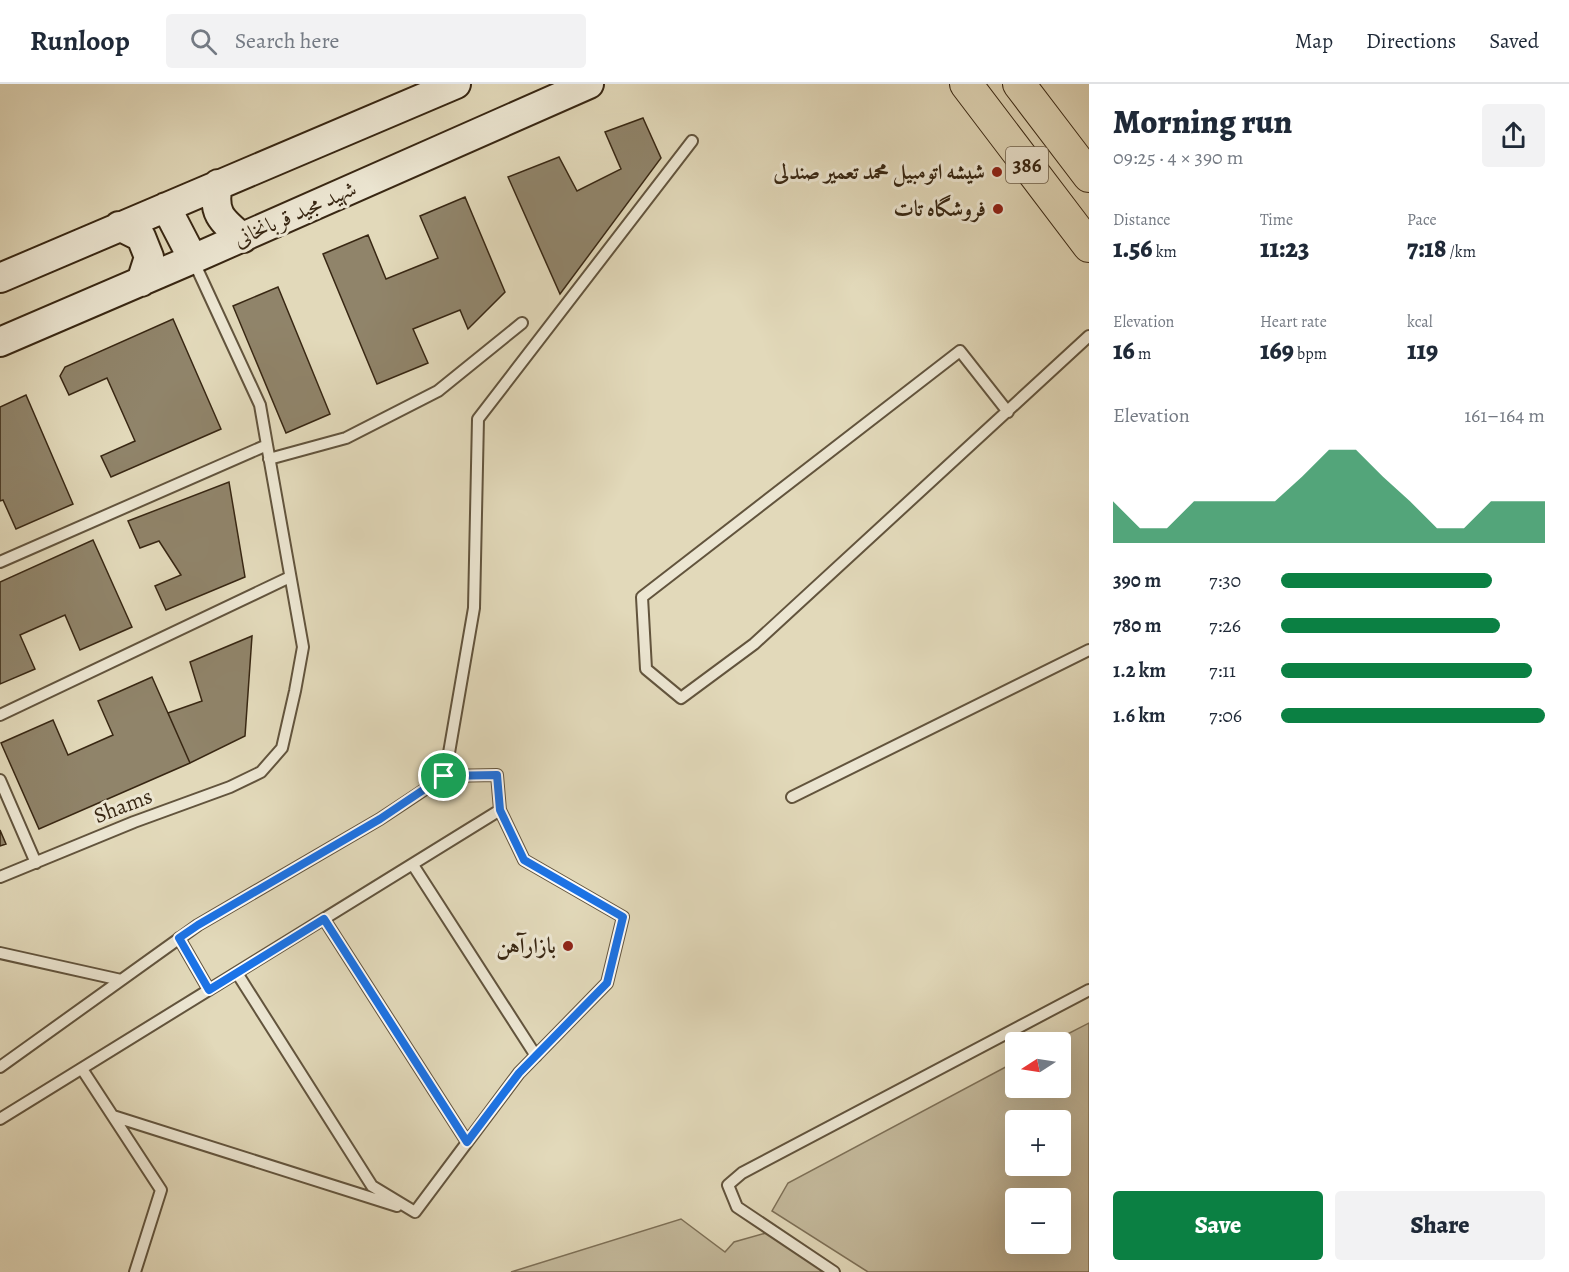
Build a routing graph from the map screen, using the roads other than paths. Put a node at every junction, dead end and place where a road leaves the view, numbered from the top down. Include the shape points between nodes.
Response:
1 (456, 84) edge
2 (589, 84) edge
3 (966, 84) edge
4 (1023, 87) edge
5 (692, 141) dead end
6 (1089, 176) edge
7 (218, 184) junction
8 (166, 207) junction
9 (119, 226) junction
10 (243, 238) junction
11 (1089, 246) edge
12 (193, 260) junction
13 (0, 278) edge
14 (141, 282) junction
15 (522, 323) dead end
16 (1089, 336) edge
17 (2, 342) edge
18 (1008, 412) junction
19 (267, 445) junction
20 (269, 459) junction
21 (0, 562) edge
22 (290, 577) junction
23 (1089, 650) edge
24 (0, 715) edge
25 (444, 776) junction
26 (0, 780) edge
27 (792, 797) dead end
28 (500, 810) junction
29 (36, 863) junction
30 (413, 865) junction
31 (0, 878) edge
32 (324, 919) junction
33 (179, 938) junction
34 (0, 953) edge
35 (237, 973) junction
36 (121, 980) junction
37 (209, 990) junction
38 (1089, 990) edge
39 (536, 1056) junction
40 (0, 1067) edge
41 (82, 1069) junction
42 (113, 1116) junction
43 (0, 1119) edge
44 (467, 1142) junction
45 (415, 1212) junction
46 (135, 1272) edge
47 (834, 1272) edge

1 - 7 main road
2 - 10 main road, شهید مجید قربانخانی
3 - 11 main road, 386
4 - 6 main road, 386
5 - 25 lane via 478,419 474,608
7 - 8 main road
7 - 10 main road via 214,202 224,222
8 - 9 main road
8 - 12 main road
9 - 13 main road
9 - 14 main road via 141,237 149,257
10 - 12 main road, شهید مجید قربانخانی
12 - 14 main road, شهید مجید قربانخانی
12 - 19 lane via 260,405
14 - 17 main road, شهید مجید قربانخانی
15 - 20 lane via 438,391 346,438
16 - 18 lane
18 - 18 lane via 754,644 681,698 646,669 642,597 960,351
19 - 20 lane
19 - 21 lane
20 - 22 lane
22 - 24 lane
22 - 29 lane, Shams via 303,647 282,748 261,772
23 - 27 lane
25 - 28 lane via 497,775
25 - 33 lane via 380,819
26 - 29 lane
28 - 30 lane
28 - 39 lane via 524,860 623,917 607,983
29 - 31 lane, Shams
30 - 32 lane
30 - 39 lane
32 - 35 lane
32 - 44 lane
33 - 36 lane
33 - 37 lane
34 - 36 lane
35 - 37 lane
35 - 45 lane via 372,1186
36 - 40 lane
37 - 41 lane
38 - 47 lane via 742,1173 728,1185 737,1206
39 - 44 lane
41 - 42 lane
41 - 43 lane
42 - 45 lane
42 - 46 lane via 161,1190
44 - 45 lane

